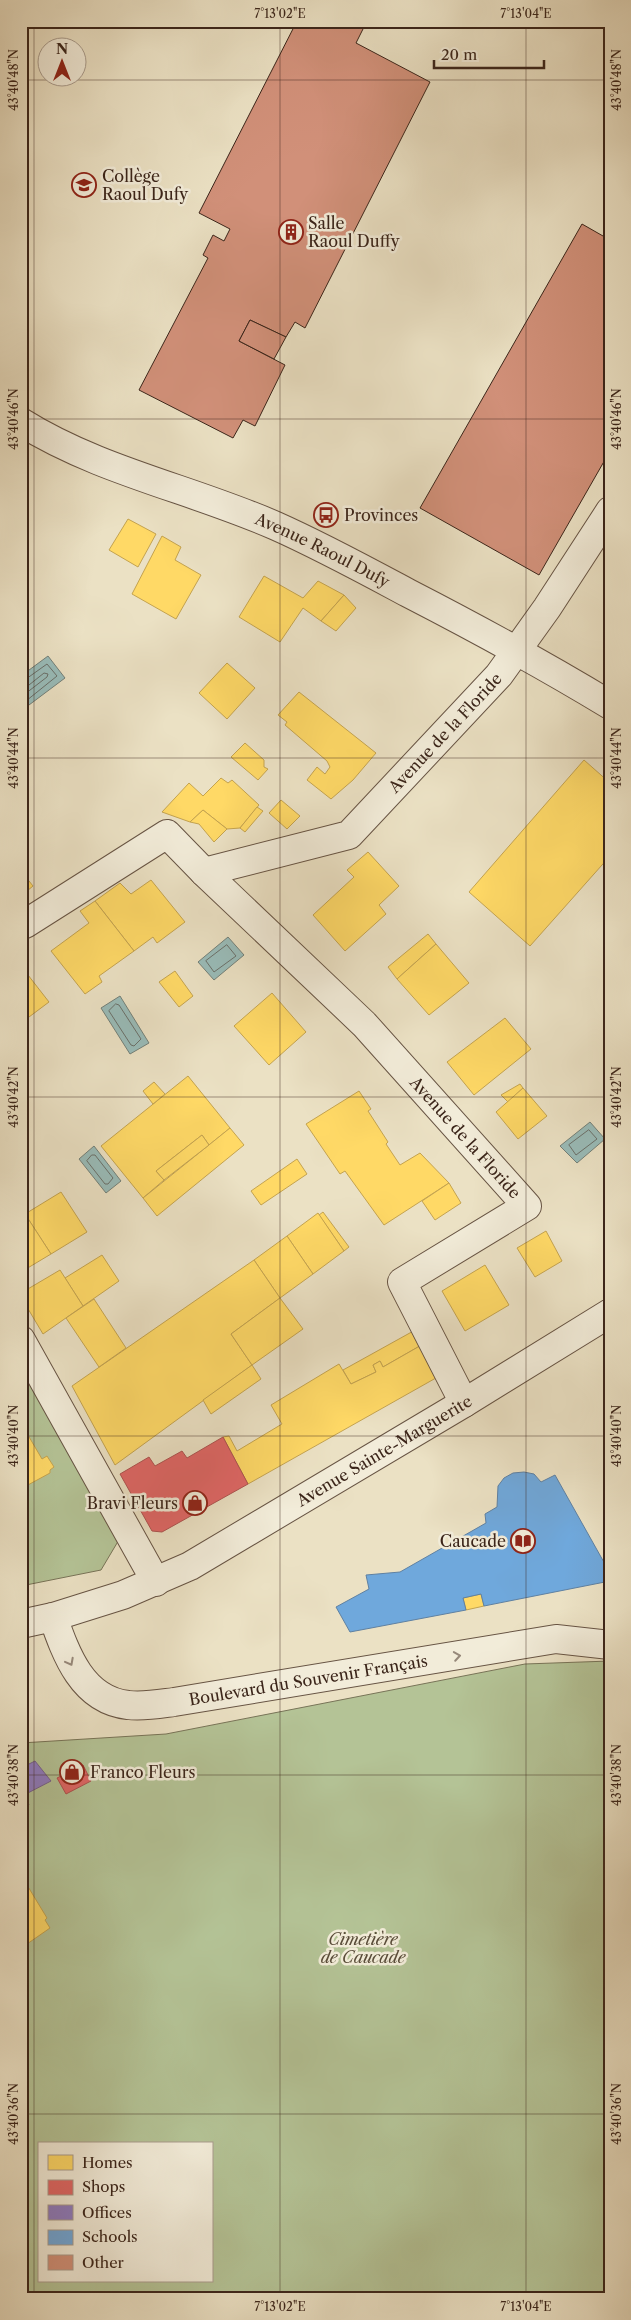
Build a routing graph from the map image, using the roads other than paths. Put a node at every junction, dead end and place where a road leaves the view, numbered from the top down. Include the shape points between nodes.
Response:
1 (21, 422) edge
2 (610, 511) edge
3 (518, 650) junction
4 (610, 705) edge
5 (204, 872) junction
6 (21, 921) edge
7 (610, 1313) edge
8 (21, 1340) edge
9 (464, 1403) junction
10 (156, 1582) junction
11 (53, 1617) junction
12 (21, 1624) edge
13 (610, 1645) edge

1 - 3 street, Avenue Raoul Dufy via 85,456 276,526
2 - 3 street, Avenue de la Floride
3 - 4 street, Avenue Raoul Dufy
3 - 5 street, Avenue de la Floride via 499,675 350,835
5 - 6 street, Avenue de la Floride via 167,834 25,924
5 - 9 street, Avenue de la Floride via 364,1024 527,1206 402,1282
7 - 9 street, Avenue Sainte-Marguerite
8 - 10 street
9 - 10 street, Avenue Sainte-Marguerite via 190,1566
10 - 11 street, Avenue Sainte-Marguerite via 123,1596
11 - 12 street, Avenue Sainte-Marguerite
11 -> 13 street, Boulevard du Souvenir Français via 74,1670 96,1692 129,1705 174,1702 556,1639

